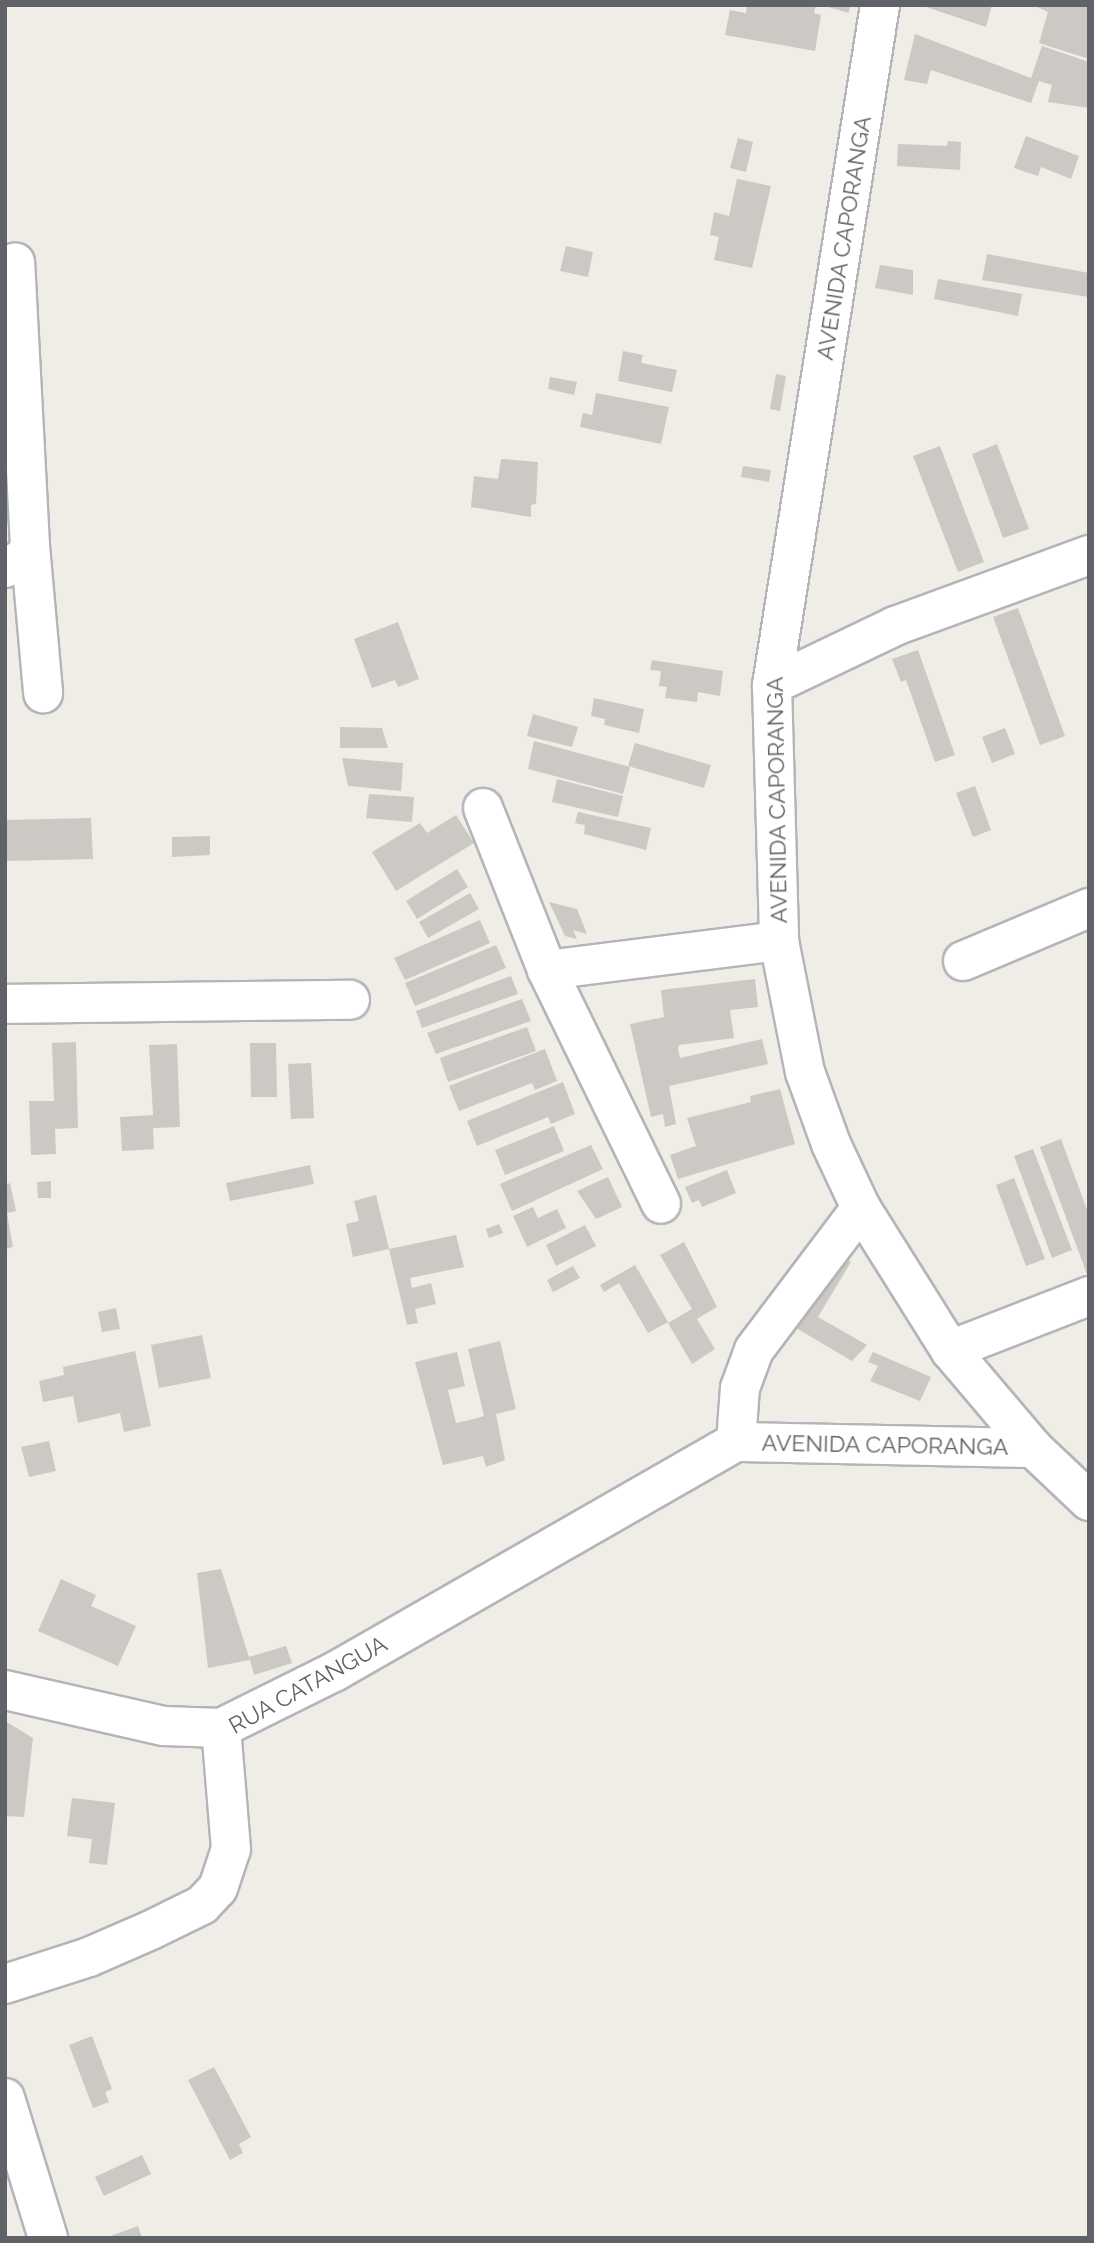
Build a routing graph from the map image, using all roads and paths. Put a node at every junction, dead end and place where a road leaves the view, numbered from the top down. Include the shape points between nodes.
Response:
1 (880, 5) edge
2 (15, 262) dead end
3 (1089, 555) edge
4 (18, 557) edge
5 (772, 685) junction
6 (43, 693) dead end
7 (483, 808) dead end
8 (1089, 908) edge
9 (779, 941) junction
10 (963, 961) dead end
11 (547, 970) junction
12 (350, 1000) dead end
13 (5, 1004) edge
14 (661, 1204) dead end
15 (861, 1208) junction
16 (1089, 1296) edge
17 (950, 1350) junction
18 (736, 1442) junction
19 (1034, 1448) junction
20 (1089, 1501) edge
21 (5, 1690) edge
22 (221, 1728) junction
23 (5, 1984) edge
24 (5, 2098) edge
25 (48, 2238) edge

1 - 5 street, AVENIDA CAPORANGA
2 - 4 street via 29,494
3 - 5 street via 895,626
4 - 6 street
5 - 9 street, AVENIDA CAPORANGA
7 - 11 street
8 - 10 street
9 - 11 street
9 - 15 street, AVENIDA CAPORANGA via 805,1072
11 - 14 street
12 - 13 street
15 - 17 street, AVENIDA CAPORANGA
15 - 18 street via 754,1350 740,1388
16 - 17 street
17 - 19 street, AVENIDA CAPORANGA
18 - 19 street, AVENIDA CAPORANGA
18 - 22 street, RUA CATANGUA via 334,1672
19 - 20 street, AVENIDA CAPORANGA
21 - 22 street via 164,1726
22 - 23 street, RUA CATANGUA via 231,1849 218,1888 202,1905 151,1930 89,1957
24 - 25 street

